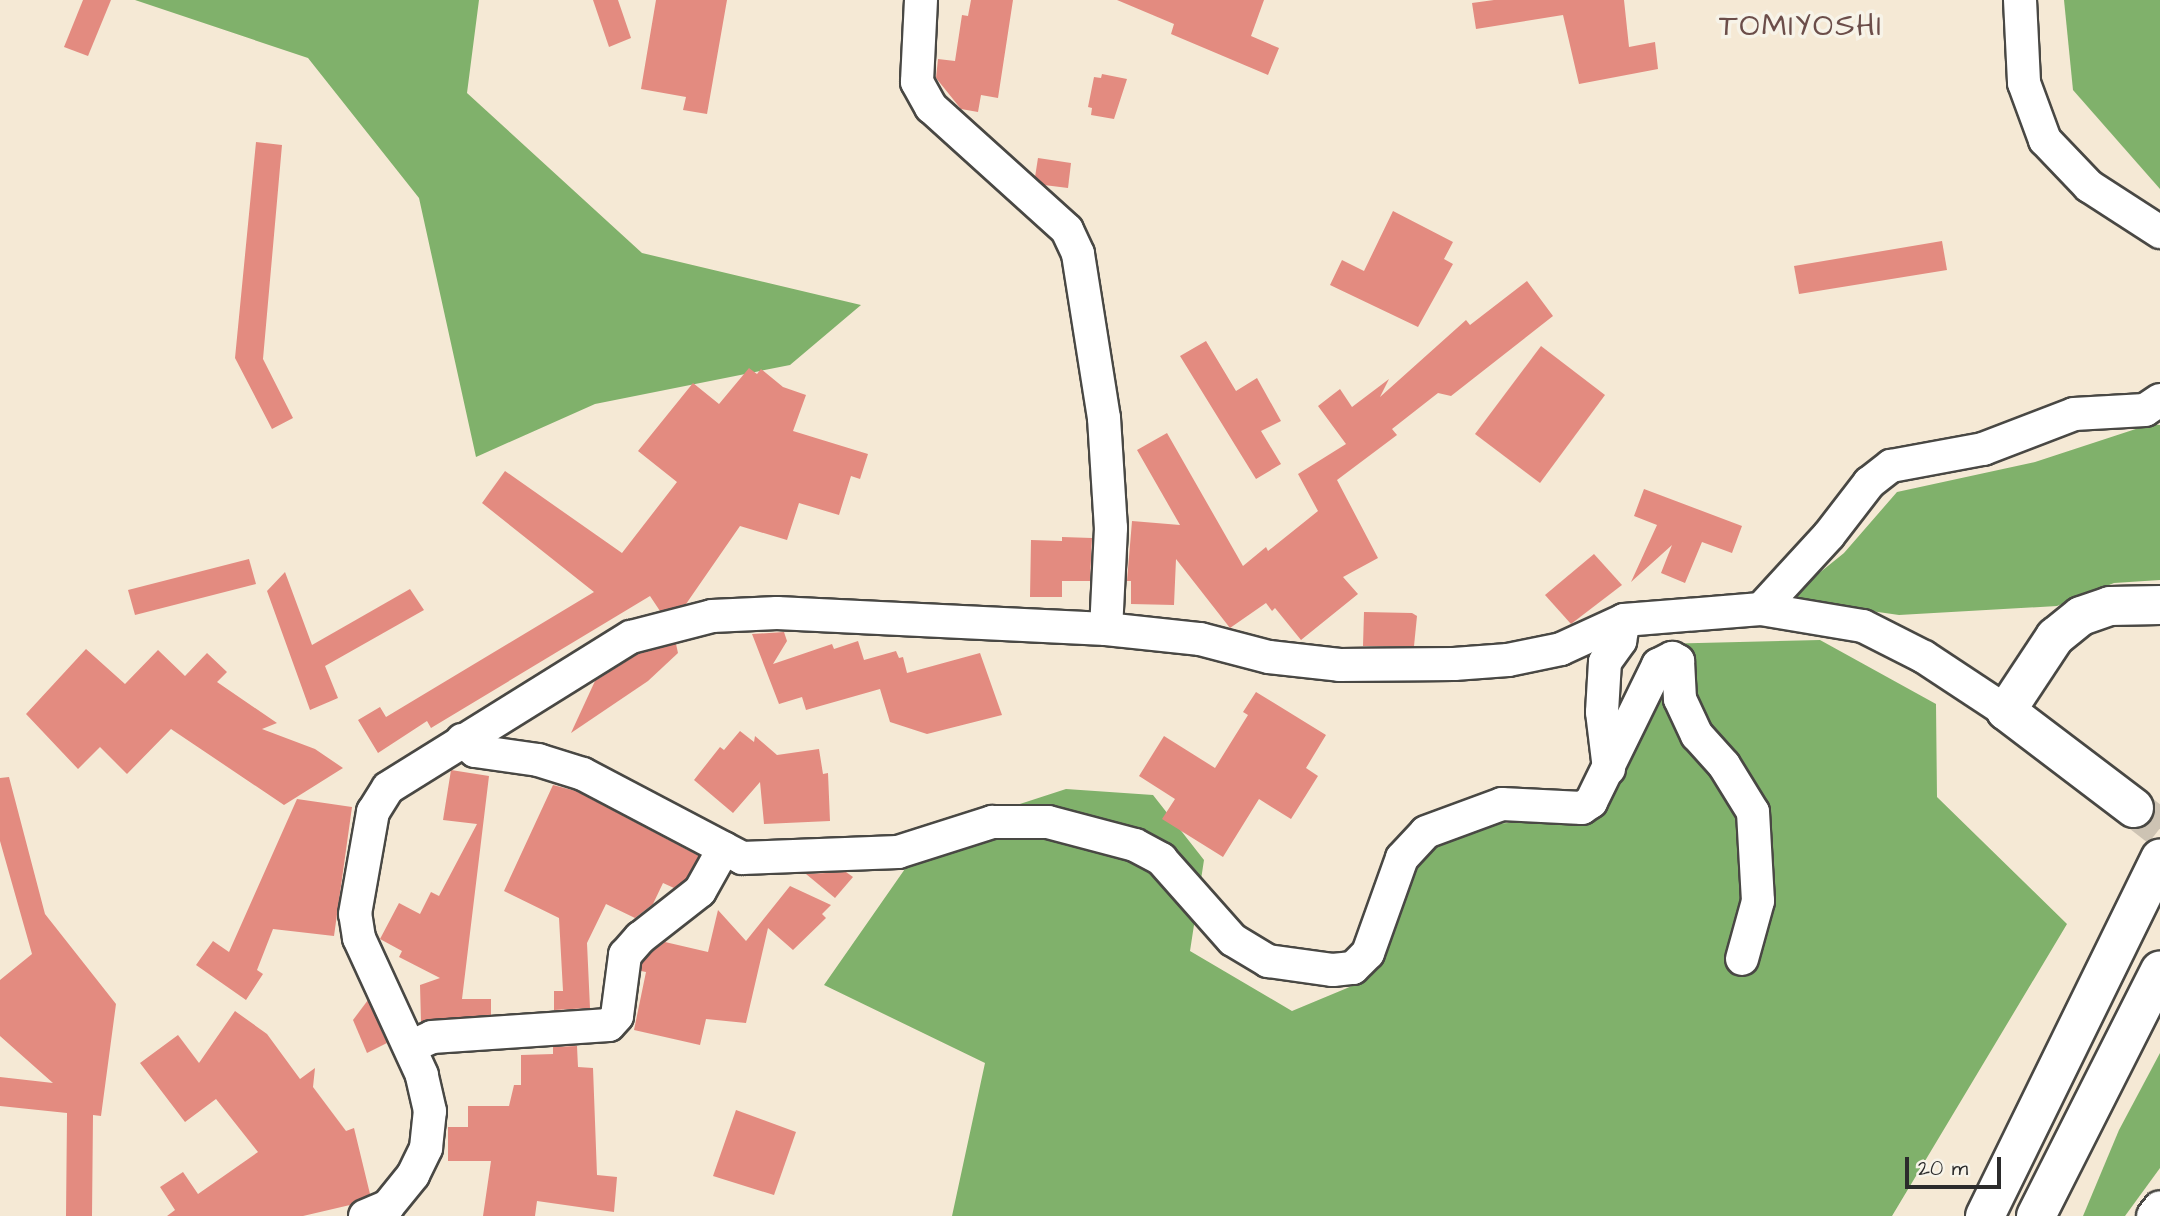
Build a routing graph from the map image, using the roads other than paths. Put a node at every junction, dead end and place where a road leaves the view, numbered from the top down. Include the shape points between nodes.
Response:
1 (920, 0) edge
2 (2020, 0) edge
3 (2160, 232) edge
4 (2160, 400) edge
5 (2160, 605) edge
6 (1761, 609) junction
7 (1624, 620) junction
8 (1106, 629) junction
9 (2006, 711) junction
10 (462, 740) junction
11 (1609, 769) junction
12 (2134, 808) tunnel mouth
13 (724, 848) junction
14 (2160, 859) edge
15 (1742, 959) dead end
16 (2160, 970) edge
17 (410, 1047) junction
18 (2160, 1207) edge
19 (365, 1216) edge
20 (1986, 1216) edge
21 (2036, 1216) edge
22 (2153, 1216) edge

1 - 8 street via 916,82 931,107 1067,230 1078,254 1104,418 1111,528
2 - 3 street via 2024,83 2045,140 2089,186
4 - 6 street via 2145,410 2074,414 1983,449 1891,466 1869,483
5 - 9 main road via 2110,606 2081,616 2055,637
6 - 7 street
6 - 9 street via 1863,626 1924,657
7 - 8 street via 1561,649 1508,660 1454,664 1340,665 1269,657 1200,639
7 - 11 street via 1620,640 1605,662 1602,712
8 - 10 street via 776,613 712,616 631,637
9 - 12 main road
10 - 13 street via 475,751 538,760 583,774
10 - 17 street via 388,788 373,812 355,914 359,938
11 - 13 street via 1599,794 1582,808 1502,804 1426,832 1402,858 1368,953 1353,968 1332,970 1268,961 1233,940 1161,859 1135,845 1048,822 992,822 898,852 742,858
11 - 15 street via 1658,664 1664,659 1678,661 1681,699 1698,735 1724,765 1753,812 1759,901
13 - 17 street via 700,891 640,938 625,956 617,1016 609,1025 432,1037
14 - 20 main road
16 - 21 main road
17 - 19 street via 430,1111 426,1148 413,1175 388,1206
18 - 22 street

